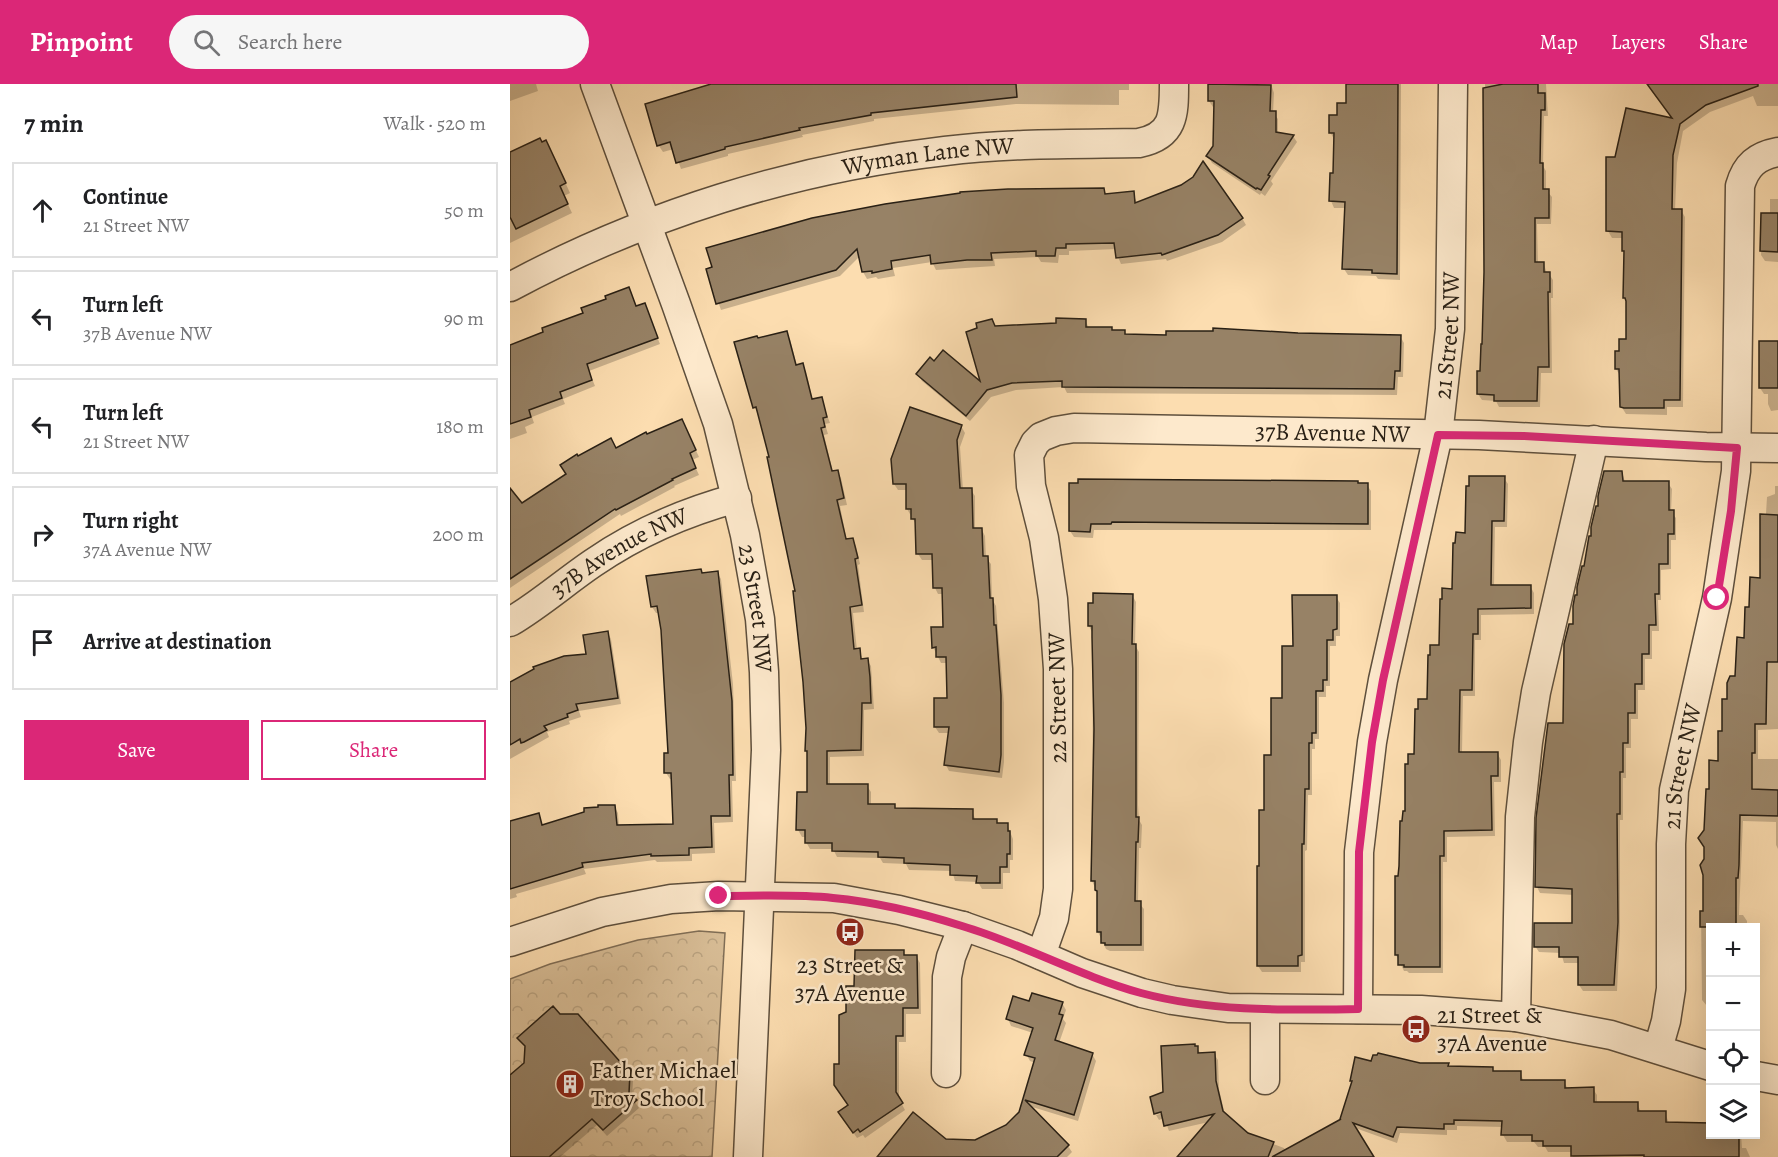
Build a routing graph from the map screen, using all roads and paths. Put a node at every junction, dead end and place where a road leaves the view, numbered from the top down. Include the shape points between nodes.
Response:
1 (594, 84) edge
2 (1174, 84) edge
3 (1453, 84) edge
4 (1778, 152) edge
5 (646, 225) junction
6 (510, 287) edge
7 (1438, 435) junction
8 (1594, 440) junction
9 (1035, 443) joint
10 (1737, 448) junction
11 (1778, 448) edge
12 (737, 498) junction
13 (510, 622) edge
14 (761, 896) junction
15 (963, 926) junction
16 (510, 942) edge
17 (1041, 955) junction
18 (1358, 1009) junction
19 (1265, 1010) junction
20 (1516, 1017) junction
21 (1658, 1049) junction
22 (1706, 1065) edge
23 (946, 1073) dead end
24 (1760, 1078) edge
25 (1265, 1080) dead end
26 (1778, 1080) edge
27 (748, 1157) edge

1 - 5 street, 23 Street NW
2 - 5 street, Wyman Lane NW via 1170,124 1150,141 995,146 898,158 754,188
3 - 7 street, 21 Street NW via 1450,329
4 - 10 street, 21 Street NW via 1757,158 1749,165 1739,197
5 - 6 street, Wyman Lane NW
5 - 12 street, 23 Street NW via 718,424
7 - 8 street, 37B Avenue NW
7 - 9 street, 37B Avenue NW via 1074,428 1056,431
7 - 18 street, 21 Street NW via 1372,742 1359,852
8 - 10 street, 37B Avenue NW
8 - 20 street via 1528,742 1520,817
9 - 17 street, 22 Street NW via 1029,466 1049,566 1058,678 1058,889 1054,918
10 - 11 street, 37B Avenue NW
10 - 21 street, 21 Street NW via 1717,598 1674,790 1671,989
12 - 13 street, 37B Avenue NW via 686,513 636,537
12 - 14 street, 23 Street NW via 760,619 764,672 766,750
14 - 15 street via 845,900
14 - 16 street via 644,904 576,920
14 - 27 street, 23 Street NW
15 - 17 street
15 - 23 street via 947,976
17 - 19 street via 1142,993 1201,1005
18 - 19 street
18 - 20 street
19 - 25 street
20 - 21 street via 1611,1035
21 - 22 street
24 - 26 street

